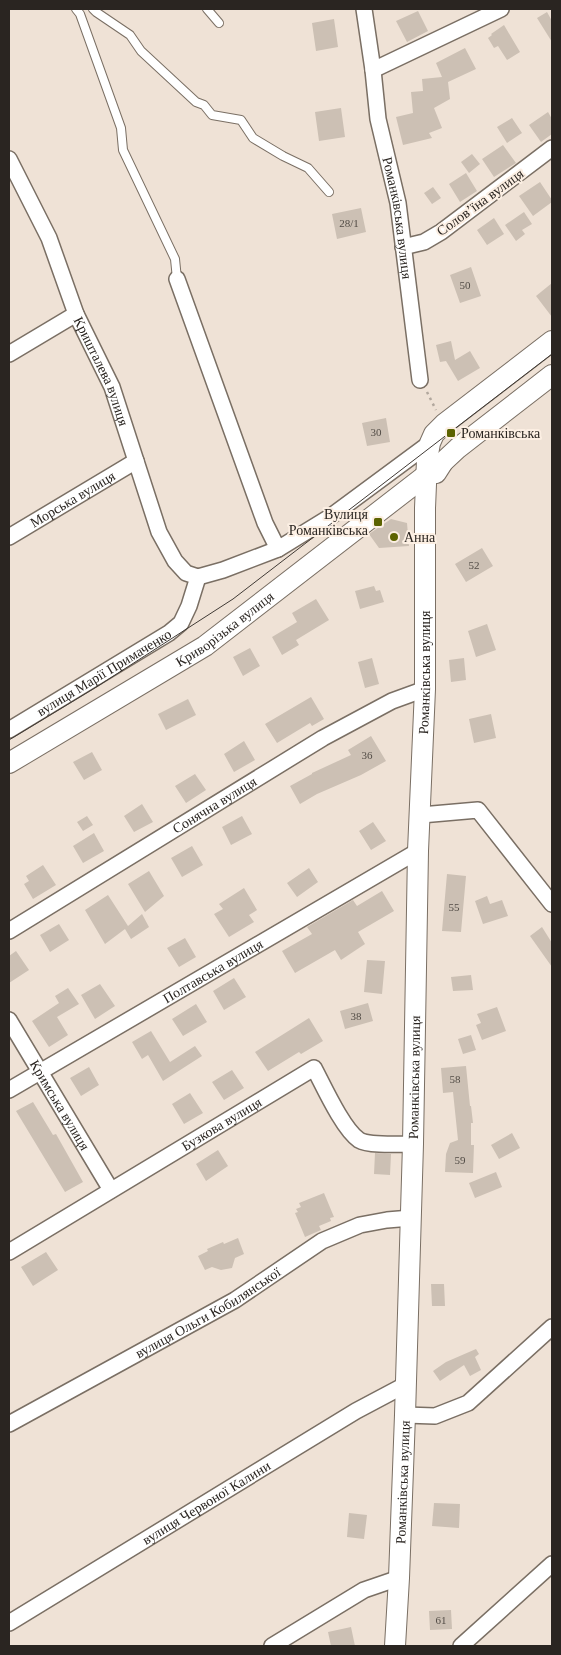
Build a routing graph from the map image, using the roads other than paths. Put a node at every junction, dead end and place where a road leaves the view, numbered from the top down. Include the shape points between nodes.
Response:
1 (76, 9) edge
2 (93, 9) edge
3 (207, 9) edge
4 (364, 9) edge
5 (501, 9) edge
6 (219, 23) dead end
7 (373, 70) junction
8 (552, 148) edge
9 (10, 165) edge
10 (329, 192) dead end
11 (403, 248) junction
12 (177, 279) joint
13 (76, 314) junction
14 (552, 341) edge
15 (9, 354) edge
16 (552, 375) edge
17 (420, 380) road end
18 (430, 443) junction
19 (136, 461) junction
20 (443, 462) junction
21 (426, 476) junction
22 (425, 508) junction
23 (9, 537) edge
24 (278, 549) junction
25 (198, 577) junction
26 (426, 689) junction
27 (9, 730) edge
28 (9, 763) edge
29 (421, 815) junction
30 (418, 851) junction
31 (552, 902) edge
32 (9, 931) edge
33 (9, 1020) edge
34 (39, 1071) junction
35 (9, 1090) edge
36 (413, 1144) junction
37 (111, 1190) junction
38 (411, 1218) junction
39 (9, 1252) edge
40 (552, 1327) edge
41 (405, 1385) junction
42 (405, 1415) junction
43 (9, 1424) edge
44 (552, 1564) edge
45 (399, 1578) junction
46 (9, 1623) edge
47 (272, 1646) edge
48 (395, 1646) edge
49 (461, 1646) edge

1 - 12 lane via 120,128 122,150 175,259
2 - 10 lane via 130,35 140,51 196,102 212,114 241,120 253,138 308,168
3 - 6 lane
4 - 7 street, Романківська вулиця
5 - 7 street
7 - 11 street, Романківська вулиця via 378,119 398,202
8 - 11 street, Соловʼїна вулиця via 441,232 424,242
9 - 13 street, Кришталева вулиця via 49,238
11 - 17 street, Романківська вулиця
12 - 24 street via 265,523
13 - 15 street
13 - 19 street, Кришталева вулиця via 112,387
14 - 18 main road via 444,424
16 - 20 main road, Криворізька вулиця
18 - 21 main road
18 - 24 street via 330,518
19 - 23 street, Морська вулиця
19 - 25 street, Кришталева вулиця via 159,532 180,567
20 - 21 main road, Криворізька вулиця
20 - 22 main road, Криворізька вулиця via 433,479
21 - 22 main road
21 - 28 main road, Криворізька вулиця via 205,646
22 - 26 main road, Романківська вулиця
24 - 25 street
25 - 27 street, вулиця Марії Примаченко via 190,606 182,622 170,633
26 - 29 main road, Романківська вулиця
26 - 32 street, Сонячна вулиця via 392,701 323,738
29 - 30 main road, Романківська вулиця
29 - 31 street via 478,810
30 - 34 street, Полтавська вулиця
30 - 36 main road, Романківська вулиця
33 - 34 street, Кримська вулиця
34 - 35 street, Полтавська вулиця
34 - 37 street, Кримська вулиця
36 - 37 street, Бузкова вулиця via 360,1140 346,1126 314,1068
36 - 38 main road, Романківська вулиця
37 - 39 street, Бузкова вулиця
38 - 41 main road, Романківська вулиця
38 - 43 street, вулиця Ольги Кобилянської via 360,1225 322,1241 235,1300
40 - 42 street via 468,1403 435,1416
41 - 42 main road, Романківська вулиця
41 - 46 street, вулиця Червоної Калини via 356,1411
42 - 45 main road, Романківська вулиця
44 - 49 street
45 - 47 street via 364,1590
45 - 48 main road, Романківська вулиця

